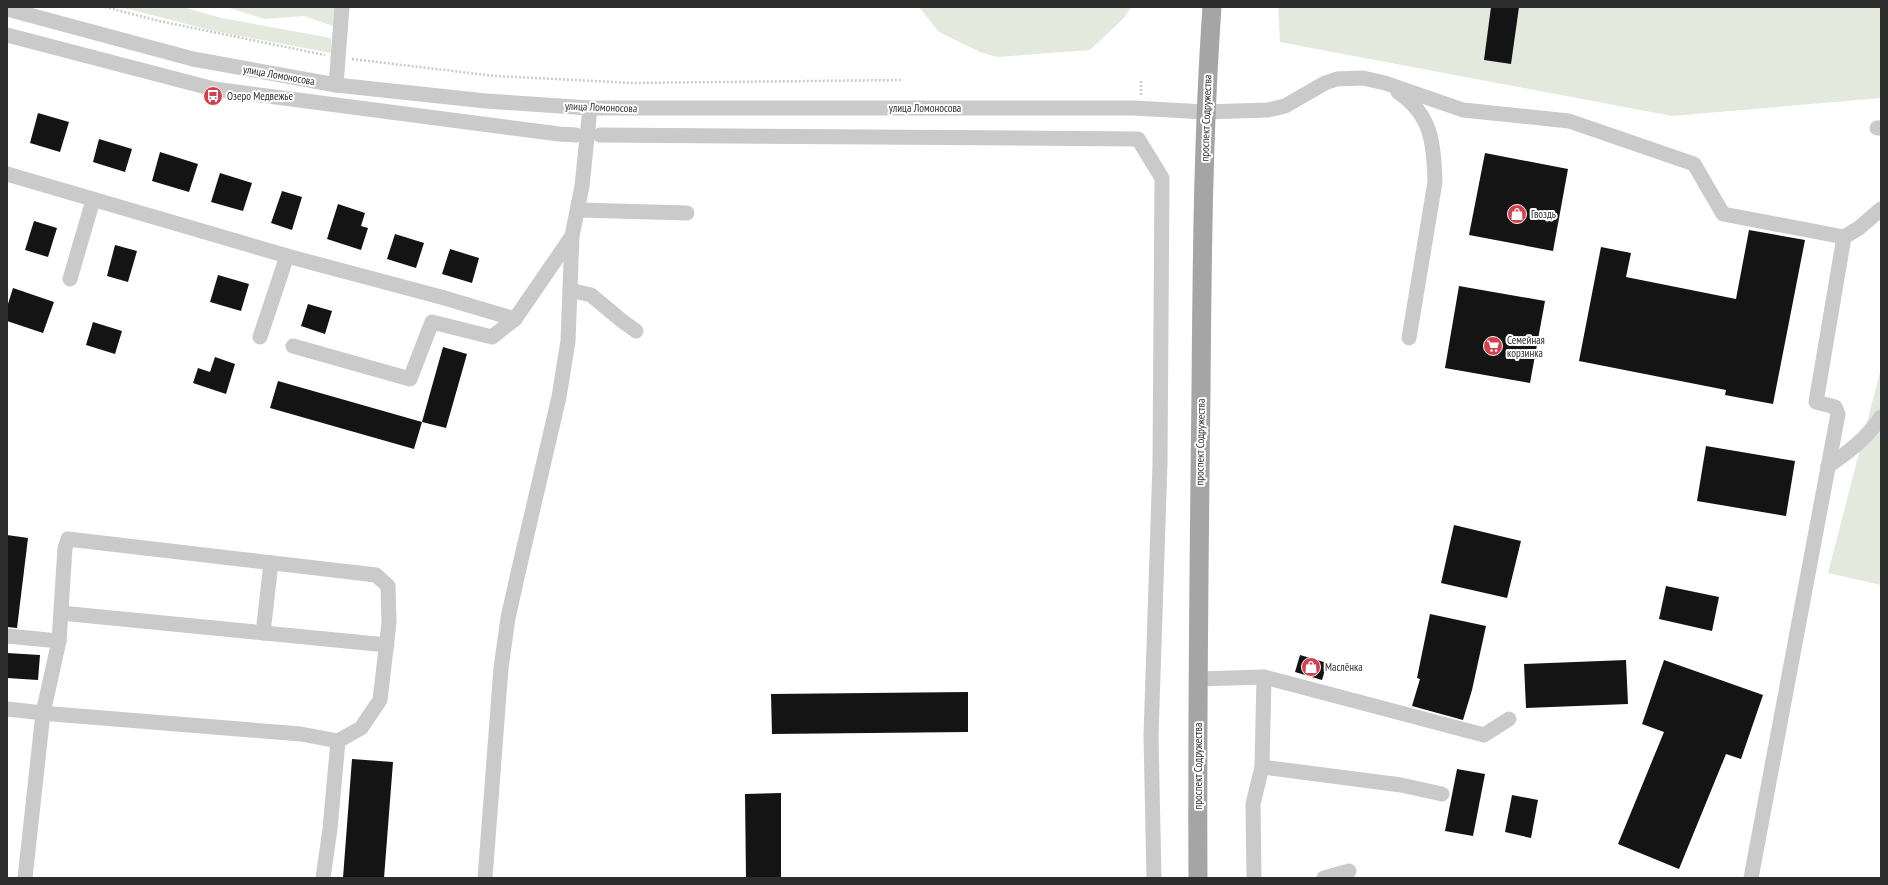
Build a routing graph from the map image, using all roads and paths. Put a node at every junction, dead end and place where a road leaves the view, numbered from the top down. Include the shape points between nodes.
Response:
1 (105, 7) edge
2 (342, 7) edge
3 (1212, 7) edge
4 (7, 9) edge
5 (7, 35) edge
6 (338, 57) junction
7 (902, 80) dead end
8 (1385, 84) junction
9 (336, 85) junction
10 (590, 108) junction
11 (1205, 112) junction
12 (576, 135) dead end
13 (600, 135) dead end
14 (7, 174) edge
15 (93, 200) junction
16 (1881, 208) edge
17 (579, 210) junction
18 (687, 213) dead end
19 (572, 236) junction
20 (1844, 237) junction
21 (287, 256) junction
22 (70, 279) dead end
23 (570, 290) junction
24 (515, 319) junction
25 (636, 331) dead end
26 (260, 337) dead end
27 (1409, 338) dead end
28 (293, 346) dead end
29 (1881, 417) edge
30 (1828, 466) junction
31 (271, 563) junction
32 (61, 613) junction
33 (263, 633) junction
34 (7, 636) edge
35 (59, 641) junction
36 (387, 645) junction
37 (1264, 677) junction
38 (1197, 679) junction
39 (7, 709) edge
40 (43, 713) junction
41 (1508, 719) dead end
42 (338, 741) junction
43 (1262, 767) junction
44 (1442, 794) dead end
45 (1349, 871) dead end
46 (25, 878) edge
47 (323, 878) edge
48 (485, 878) edge
49 (1154, 878) edge
50 (1198, 878) edge
51 (1254, 878) edge
52 (1324, 878) edge
53 (1751, 878) edge

1 - 6 path via 274,46
2 - 6 street
3 - 11 main road, проспект Содружества
4 - 9 street, улица Ломоносова via 193,59
5 - 12 street via 214,90
6 - 7 path via 495,76 626,83
6 - 9 street
8 - 11 street, улица Ломоносова via 1363,78 1337,79 1277,109
8 - 20 street via 1463,110 1569,121 1694,164 1723,214
8 - 27 street via 1408,99 1421,114 1430,131 1435,164 1435,182
9 - 10 street, улица Ломоносова via 486,101
10 - 11 street, улица Ломоносова via 1134,108
10 - 17 street
11 - 38 main road, проспект Содружества
13 - 49 street via 1138,140 1162,178 1160,463 1150,736
14 - 15 street
15 - 21 street
15 - 22 street
16 - 20 street via 1859,228
17 - 18 street
17 - 19 street
19 - 23 street
19 - 24 street
20 - 30 street via 1816,402 1835,407 1838,414
21 - 24 street
21 - 26 street
23 - 25 street via 591,295
23 - 48 street via 568,341 559,397 506,632
24 - 28 street via 492,337 432,322 410,379
29 - 30 street via 1870,433
30 - 53 street
31 - 32 street via 68,538 65,548
31 - 33 street
31 - 36 street via 376,575 388,586
32 - 33 street
32 - 35 street
33 - 36 street
34 - 35 street
35 - 40 street
36 - 42 street via 380,700 361,728
37 - 38 street
37 - 41 street via 1484,735
37 - 43 street
38 - 50 main road, проспект Содружества
39 - 40 street
40 - 42 street via 301,734
40 - 46 street
42 - 47 street
43 - 44 street via 1401,785
43 - 51 street via 1253,804
45 - 52 street

